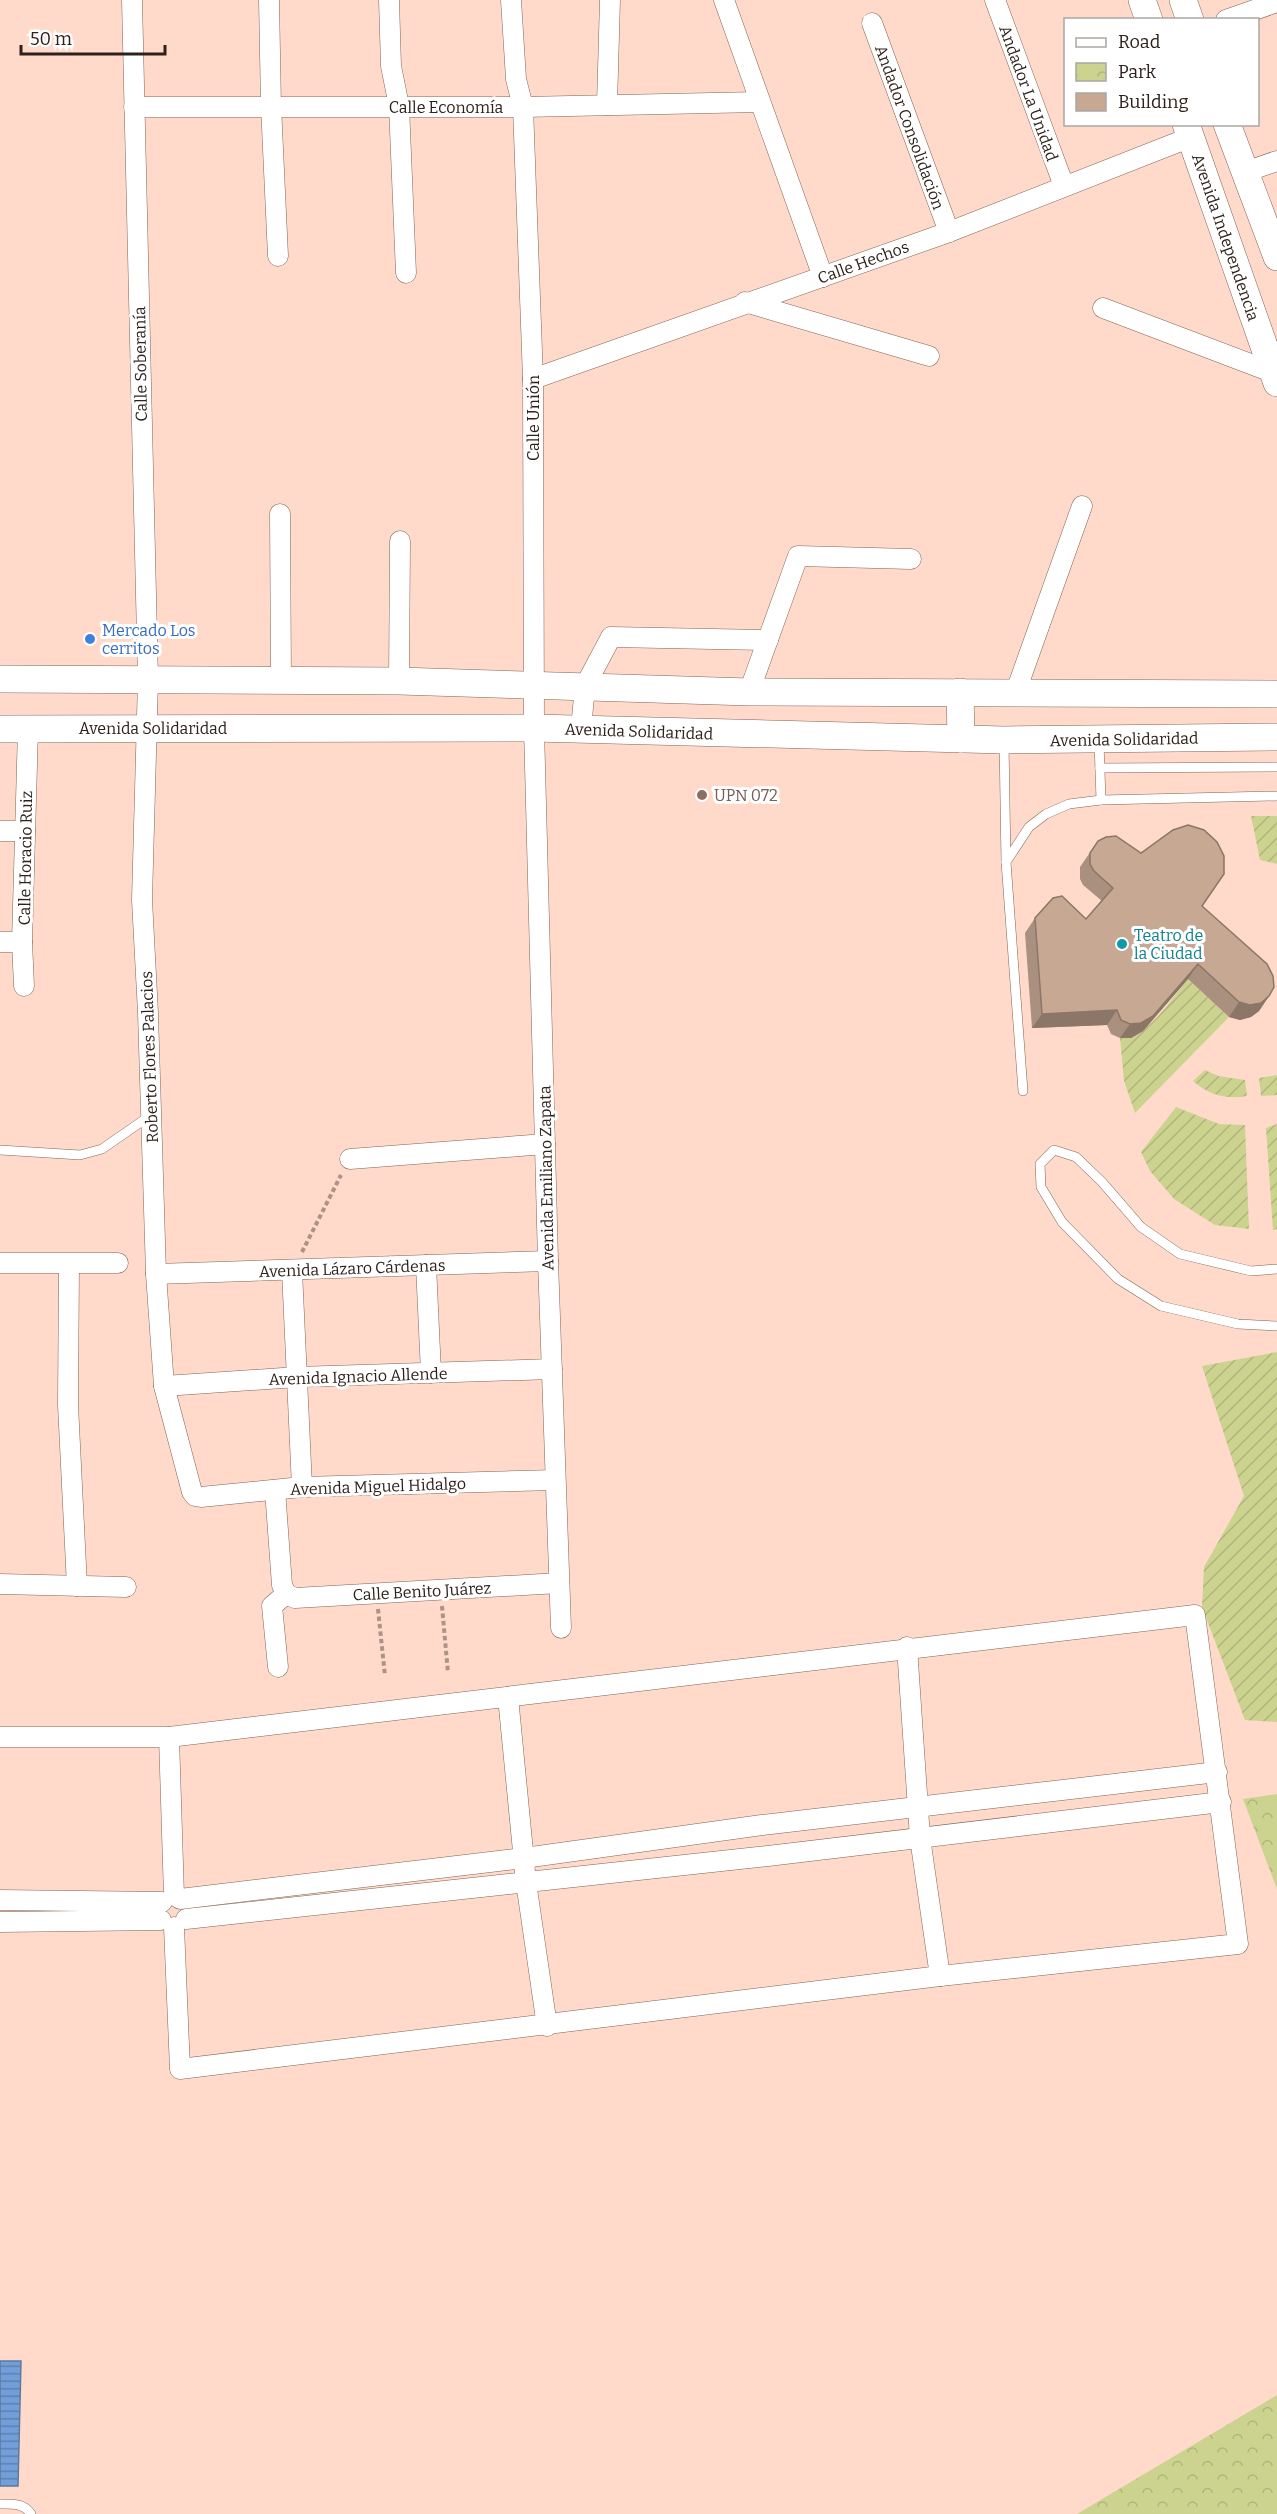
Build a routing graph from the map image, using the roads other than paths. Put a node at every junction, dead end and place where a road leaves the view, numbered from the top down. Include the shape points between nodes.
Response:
1 (132, 0) edge
2 (269, 0) edge
3 (389, 0) edge
4 (512, 0) edge
5 (609, 0) edge
6 (724, 0) edge
7 (995, 0) edge
8 (1142, 0) edge
9 (1183, 0) edge
10 (1277, 2) edge
11 (1148, 18) edge
12 (1189, 18) edge
13 (1232, 18) edge
14 (872, 23) dead end
15 (759, 102) junction
16 (607, 105) junction
17 (271, 106) junction
18 (399, 106) junction
19 (134, 107) junction
20 (523, 107) junction
21 (1228, 126) edge
22 (1189, 131) edge
23 (1277, 161) edge
24 (1245, 172) junction
25 (1064, 186) junction
26 (949, 232) junction
27 (1268, 232) junction
28 (1229, 247) junction
29 (278, 256) dead end
30 (1277, 256) edge
31 (406, 273) dead end
32 (823, 277) junction
33 (745, 302) junction
34 (1103, 308) dead end
35 (929, 356) dead end
36 (1275, 378) edge
37 (533, 379) junction
38 (1082, 507) dead end
39 (280, 514) dead end
40 (400, 541) dead end
41 (911, 559) dead end
42 (768, 639) junction
43 (0, 679) edge
44 (148, 680) junction
45 (281, 681) junction
46 (399, 681) junction
47 (534, 685) junction
48 (585, 686) junction
49 (1016, 691) junction
50 (749, 692) junction
51 (960, 692) junction
52 (1277, 694) edge
53 (147, 727) junction
54 (534, 728) junction
55 (0, 729) edge
56 (28, 729) junction
57 (580, 729) junction
58 (1277, 737) edge
59 (961, 739) junction
60 (1099, 739) junction
61 (1004, 741) junction
62 (1277, 767) edge
63 (1100, 768) junction
64 (1277, 796) edge
65 (1101, 800) junction
66 (0, 831) edge
67 (25, 831) junction
68 (1006, 861) junction
69 (0, 942) edge
70 (22, 942) junction
71 (24, 986) dead end
72 (1023, 1090) dead end
73 (151, 1115) junction
74 (545, 1144) junction
75 (0, 1150) edge
76 (350, 1159) road end
77 (548, 1261) junction
78 (0, 1263) edge
79 (118, 1263) dead end
80 (69, 1264) junction
81 (426, 1265) junction
82 (1277, 1269) edge
83 (292, 1271) junction
84 (156, 1274) junction
85 (1277, 1326) edge
86 (552, 1369) junction
87 (430, 1373) junction
88 (297, 1377) junction
89 (164, 1386) junction
90 (555, 1480) junction
91 (302, 1487) junction
92 (275, 1490) junction
93 (559, 1583) junction
94 (0, 1584) edge
95 (78, 1586) junction
96 (126, 1587) dead end
97 (286, 1594) junction
98 (561, 1628) dead end
99 (907, 1647) junction
100 (278, 1667) dead end
101 (508, 1697) junction
102 (0, 1737) edge
103 (170, 1737) junction
104 (1217, 1772) junction
105 (1221, 1802) junction
106 (918, 1809) junction
107 (920, 1838) junction
108 (524, 1858) junction
109 (526, 1882) junction
110 (0, 1900) edge
111 (173, 1910) junction
112 (0, 1922) edge
113 (940, 1976) junction
114 (547, 2026) junction
115 (0, 2504) edge
116 (31, 2514) edge

1 - 19 street, Calle Soberanía
2 - 17 street
3 - 18 street via 391,66
4 - 20 street, Calle Unión via 516,79
5 - 16 street
6 - 15 street
7 - 25 street, Andador La Unidad
8 - 11 main road
9 - 12 main road
10 - 13 street
14 - 26 street, Andador Consolidación
15 - 16 street, Calle Economía
15 - 32 street
16 - 20 street, Calle Economía
17 - 18 street, Calle Economía
17 - 19 street, Calle Economía
17 - 29 street
18 - 20 street, Calle Economía
18 - 31 street
19 - 44 street, Calle Soberanía
20 - 37 street, Calle Unión
21 - 24 main road
22 - 25 street, Calle Hechos
22 - 28 main road, Avenida Independencia
23 - 24 street
24 - 27 main road
25 - 26 street, Calle Hechos
26 - 32 street, Calle Hechos
27 - 28 main road
27 - 30 main road
28 - 36 main road, Avenida Independencia
32 - 33 street, Calle Hechos
33 - 35 street
33 - 37 street, Calle Hechos
34 - 36 street
37 - 47 street, Calle Unión
38 - 49 street
39 - 45 street
40 - 46 street
41 - 42 street via 798,556
42 - 48 street via 611,637
42 - 50 street
43 - 44 main road
44 - 45 main road
44 - 53 street, Calle Soberanía
45 - 46 main road
46 - 47 main road
47 - 48 main road
47 - 54 street, Calle Unión
48 - 50 main road
48 - 57 street
49 - 51 main road
49 - 52 main road
50 - 51 main road
51 - 59 main road
53 - 54 main road, Avenida Solidaridad
53 - 56 main road, Avenida Solidaridad
53 - 73 street, Roberto Flores Palacios via 142,900
54 - 57 main road, Avenida Solidaridad
54 - 74 street, Avenida Emiliano Zapata
55 - 56 main road, Avenida Solidaridad
56 - 67 street, Calle Horacio Ruiz
57 - 59 main road, Avenida Solidaridad
58 - 60 main road, Avenida Solidaridad
59 - 61 main road, Avenida Solidaridad
60 - 61 main road, Avenida Solidaridad
60 - 63 lane
61 - 68 lane
62 - 63 lane
63 - 65 lane
64 - 65 lane
65 - 68 lane via 1069,804 1046,814 1029,827
66 - 67 street
67 - 70 street, Calle Horacio Ruiz
68 - 72 lane
69 - 70 street
70 - 71 street, Calle Horacio Ruiz
73 - 75 lane via 102,1149 80,1155
73 - 84 street, Roberto Flores Palacios
74 - 76 street
74 - 77 street, Avenida Emiliano Zapata
77 - 81 street, Avenida Lázaro Cárdenas
77 - 86 street, Avenida Emiliano Zapata
78 - 80 street
79 - 80 street
80 - 95 street via 68,1406
81 - 83 street, Avenida Lázaro Cárdenas
81 - 87 street
82 - 85 lane via 1251,1271 1180,1254 1140,1227 1076,1157 1054,1150 1040,1164 1041,1186 1062,1222 1118,1279 1161,1306 1238,1323
83 - 84 street, Avenida Lázaro Cárdenas
83 - 88 street
84 - 89 street, Roberto Flores Palacios
86 - 87 street, Avenida Ignacio Allende
86 - 90 street, Avenida Emiliano Zapata
87 - 88 street, Avenida Ignacio Allende
88 - 89 street, Avenida Ignacio Allende
88 - 91 street
89 - 92 street, Avenida Miguel Hidalgo via 195,1496
90 - 91 street, Avenida Miguel Hidalgo
90 - 93 street, Avenida Emiliano Zapata
91 - 92 street, Avenida Miguel Hidalgo
92 - 97 street via 282,1585
93 - 97 street, Calle Benito Juárez via 295,1598
93 - 98 street, Avenida Emiliano Zapata
94 - 95 street
95 - 96 street
97 - 100 street via 272,1606
99 - 101 street
99 - 104 street via 1195,1615
99 - 106 street
101 - 103 street
101 - 108 street
102 - 103 street
103 - 111 street
104 - 105 street
104 - 106 street
105 - 107 street
105 - 113 street via 1238,1944
106 - 107 street
106 - 108 street
107 - 109 street
107 - 113 street
108 - 109 street
108 - 111 street
109 - 111 street
109 - 114 street
110 - 111 street
111 - 112 street
111 - 114 street via 180,2069
113 - 114 street
115 - 116 lane via 15,2504

